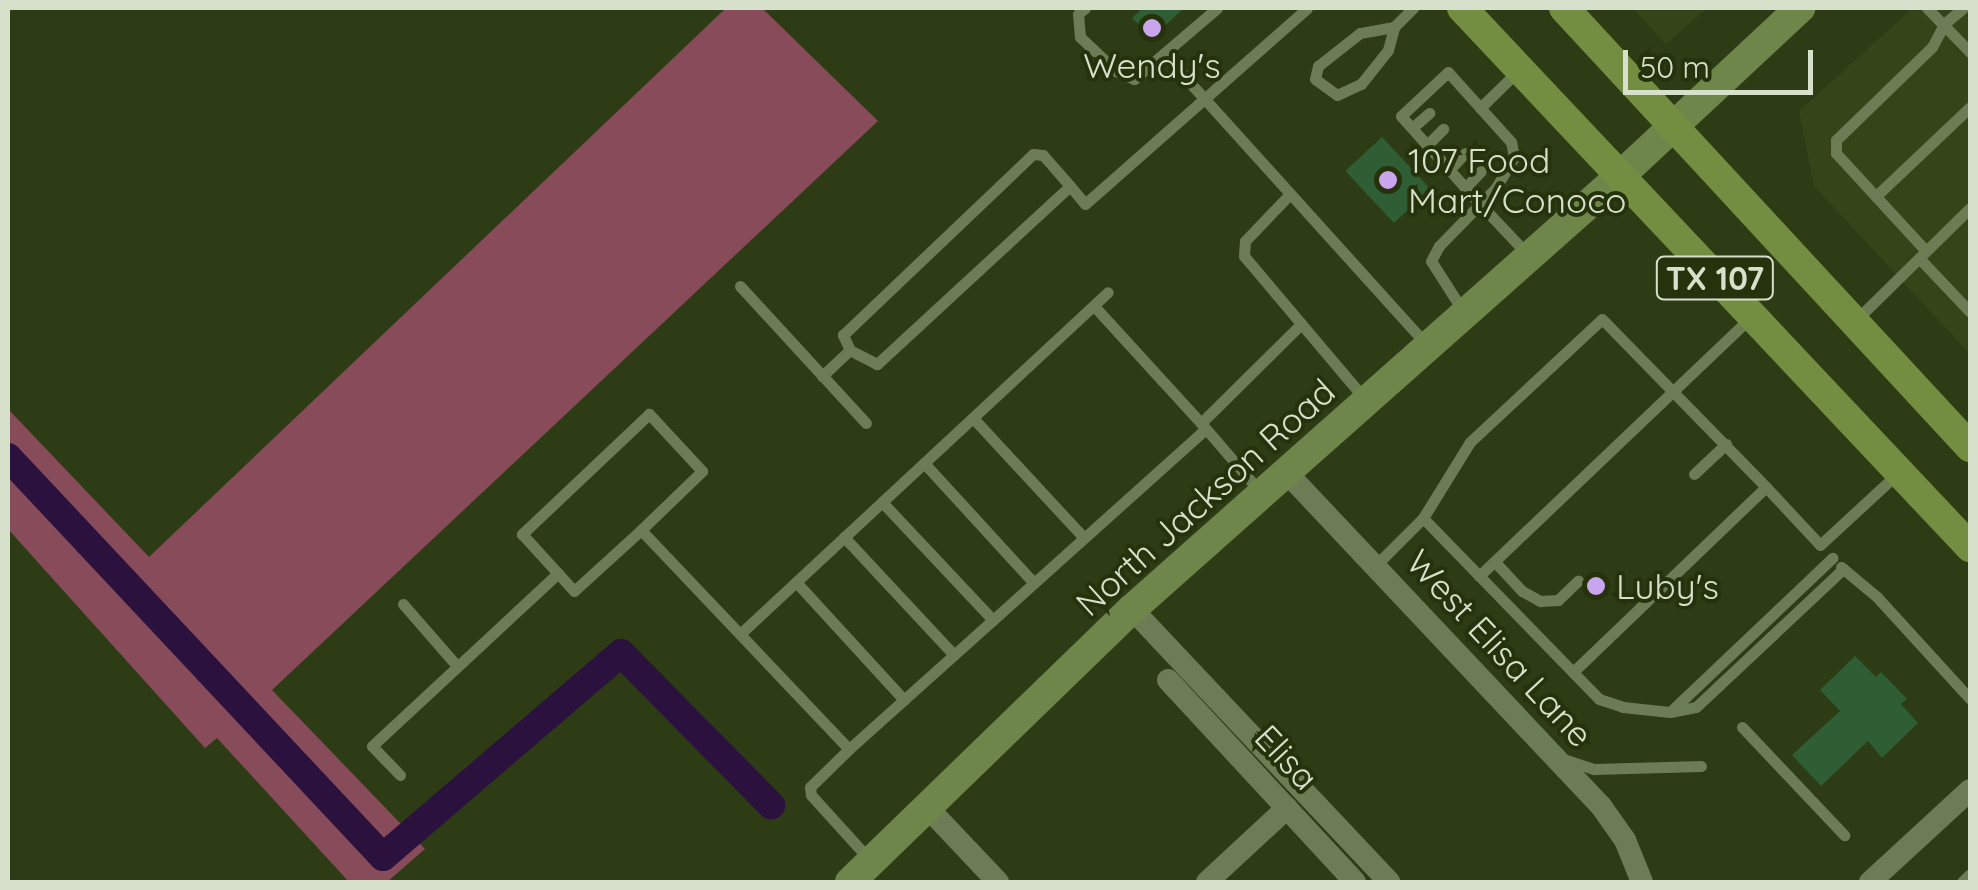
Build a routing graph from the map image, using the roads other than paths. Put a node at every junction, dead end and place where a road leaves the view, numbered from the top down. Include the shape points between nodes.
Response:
1 (1085, 8) edge
2 (1217, 8) edge
3 (1308, 8) edge
4 (1414, 8) edge
5 (1462, 8) edge
6 (1564, 8) edge
7 (1800, 8) edge
8 (1927, 8) edge
9 (1963, 8) edge
10 (1944, 24) junction
11 (1394, 27) junction
12 (1970, 52) edge
13 (1164, 54) junction
14 (1520, 70) junction
15 (1203, 100) junction
16 (1477, 104) junction
17 (1970, 107) edge
18 (1462, 110) dead end
19 (1429, 113) dead end
20 (1412, 128) junction
21 (1672, 128) junction
22 (1442, 129) dead end
23 (1427, 145) junction
24 (1465, 153) dead end
25 (1449, 170) junction
26 (1482, 171) dead end
27 (1619, 177) junction
28 (1070, 186) junction
29 (1465, 188) junction
30 (1289, 194) junction
31 (1876, 196) junction
32 (1480, 204) junction
33 (1970, 208) edge
34 (1923, 255) junction
35 (1530, 257) junction
36 (740, 286) dead end
37 (1108, 292) dead end
38 (1094, 306) junction
39 (1970, 312) edge
40 (1465, 314) junction
41 (1752, 317) junction
42 (1854, 322) junction
43 (1301, 324) junction
44 (1428, 347) junction
45 (850, 350) junction
46 (822, 376) junction
47 (1675, 392) junction
48 (1368, 402) junction
49 (972, 418) junction
50 (866, 423) dead end
51 (1202, 427) junction
52 (1726, 444) junction
53 (1970, 447) edge
54 (924, 464) junction
55 (1898, 472) junction
56 (1287, 473) junction
57 (1694, 474) dead end
58 (1766, 487) junction
59 (1263, 495) junction
60 (882, 502) junction
61 (1423, 518) junction
62 (640, 530) junction
63 (844, 537) junction
64 (1084, 538) junction
65 (1820, 546) junction
66 (1970, 547) edge
67 (1832, 558) junction
68 (1494, 562) junction
69 (1374, 566) junction
70 (1843, 569) junction
71 (558, 573) junction
72 (1478, 576) junction
73 (1578, 581) dead end
74 (796, 582) junction
75 (1034, 583) junction
76 (402, 604) dead end
77 (1132, 609) junction
78 (993, 620) junction
79 (740, 634) junction
80 (954, 655) junction
81 (457, 666) junction
82 (1573, 672) junction
83 (1168, 680) dead end
84 (1970, 699) edge
85 (904, 700) junction
86 (1670, 712) junction
87 (1742, 727) dead end
88 (848, 749) junction
89 (1554, 756) junction
90 (1702, 766) dead end
91 (400, 775) dead end
92 (1970, 790) edge
93 (928, 808) junction
94 (1287, 808) junction
95 (1844, 836) dead end
96 (861, 872) edge
97 (1970, 874) edge
98 (998, 882) edge
99 (1208, 882) edge
100 (1356, 882) edge
101 (1390, 882) edge
102 (1642, 882) edge
103 (1870, 882) edge
104 (1962, 882) edge

1 - 13 lane via 1078,14 1080,38 1116,71 1134,80
2 - 13 lane
3 - 15 lane
4 - 11 lane
5 - 14 main road, TX 107
6 - 21 main road, TX 107
7 - 21 main road, North Jackson Road
8 - 10 lane
9 - 10 lane
10 - 12 lane
10 - 31 lane via 1932,46 1836,140 1836,154
11 - 11 lane via 1388,50 1362,84 1337,95 1315,79 1318,66 1360,32
13 - 15 lane
14 - 16 lane
14 - 27 main road, TX 107
15 - 28 lane via 1085,204
15 - 30 lane
16 - 18 lane
16 - 20 lane via 1455,90 1448,72 1401,116
16 - 32 lane via 1514,157
17 - 31 lane
19 - 20 lane
20 - 23 lane
21 - 27 main road, North Jackson Road
21 - 42 main road, TX 107
22 - 23 lane
23 - 25 lane
24 - 25 lane
25 - 29 lane
26 - 29 lane
27 - 35 main road, North Jackson Road
27 - 41 main road, TX 107
28 - 45 lane via 876,364
28 - 45 lane via 1043,155 1033,154 843,335
29 - 32 lane
30 - 43 lane via 1245,241 1244,256
30 - 44 lane
31 - 34 lane
32 - 35 lane
32 - 40 lane via 1431,260
33 - 34 lane
34 - 39 lane
34 - 42 lane
35 - 40 main road, North Jackson Road
36 - 46 lane
37 - 38 lane
38 - 49 lane
38 - 51 lane
40 - 44 main road, North Jackson Road
41 - 47 lane
41 - 55 main road, TX 107
42 - 53 main road, TX 107
43 - 48 lane
43 - 51 lane
44 - 48 main road, North Jackson Road
45 - 46 lane
46 - 50 lane
47 - 52 lane
47 - 61 lane via 1602,319 1470,442
47 - 68 lane
48 - 56 main road, North Jackson Road
49 - 54 lane
49 - 64 lane
51 - 59 lane
51 - 64 lane
52 - 57 lane
52 - 58 lane
54 - 60 lane
54 - 75 lane
55 - 65 lane
55 - 66 main road, TX 107
56 - 59 main road, North Jackson Road
56 - 69 street, West Elisa Lane
58 - 65 lane
58 - 82 lane
59 - 77 main road, North Jackson Road
60 - 63 lane
60 - 78 lane
61 - 69 lane
61 - 72 lane
62 - 71 lane via 574,591
62 - 71 lane via 702,471 648,414 522,534
62 - 79 lane
63 - 74 lane
63 - 80 lane
64 - 75 lane
65 - 67 lane
67 - 70 lane
67 - 86 lane
68 - 72 lane
68 - 73 lane via 1540,601 1558,600
69 - 89 street, West Elisa Lane
70 - 84 lane
70 - 86 lane via 1696,707
71 - 81 lane
72 - 82 lane
74 - 79 lane
74 - 85 lane
75 - 78 lane
76 - 81 lane
77 - 93 main road, North Jackson Road
77 - 101 street
78 - 80 lane
79 - 88 lane
80 - 85 lane
81 - 91 lane via 372,746
82 - 86 lane via 1599,699
83 - 94 street, Elisa
85 - 88 lane
87 - 95 lane
88 - 96 lane via 810,787 810,795
89 - 90 lane via 1594,769
89 - 102 street, West Elisa Lane via 1602,806
92 - 103 street
93 - 96 main road, North Jackson Road
93 - 98 street
94 - 99 street
94 - 100 street, Elisa
97 - 104 lane

